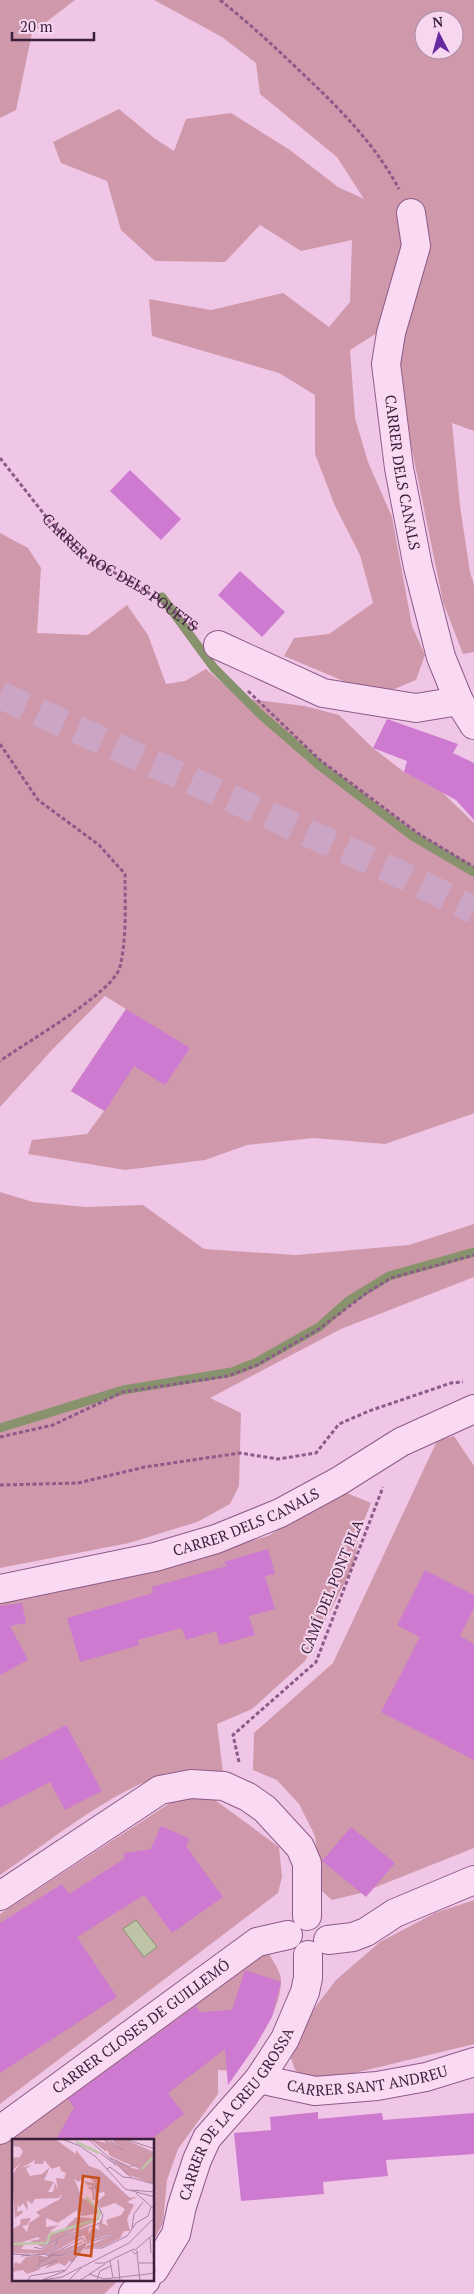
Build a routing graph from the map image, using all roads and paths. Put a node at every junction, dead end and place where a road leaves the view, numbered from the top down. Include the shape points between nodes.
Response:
1 (220, 0) edge
2 (411, 213) joint
3 (0, 458) edge
4 (218, 645) joint
5 (243, 686) dead end
6 (459, 701) junction
7 (474, 725) edge
8 (0, 744) edge
9 (474, 868) edge
10 (0, 1060) edge
11 (474, 1255) edge
12 (466, 1382) dead end
13 (474, 1409) edge
14 (0, 1437) edge
15 (0, 1485) edge
16 (384, 1486) dead end
17 (0, 1589) edge
18 (248, 1797) junction
19 (474, 1880) edge
20 (0, 1896) edge
21 (307, 1916) junction
22 (288, 1935) junction
23 (318, 1947) junction
24 (474, 2062) edge
25 (258, 2079) junction
26 (0, 2130) edge
27 (155, 2268) edge
28 (144, 2282) edge
29 (133, 2294) edge

1 - 2 path via 254,26 346,115 387,167
2 - 6 street, CARRER DELS CANALS via 416,246 391,333 386,364 399,468 418,567 441,657
3 - 4 path, CARRER ROC DELS POUETS via 51,522 86,557 142,588
4 - 6 street via 323,692 416,708
5 - 9 path via 320,760 419,834
6 - 7 street, CARRER DELS CANALS
8 - 10 path via 38,800 99,845 125,874 125,916 120,969 93,1000
11 - 14 path via 391,1278 319,1329 257,1364 228,1376 123,1392 54,1425
12 - 15 path via 451,1383 340,1424 316,1453 278,1459 240,1453 146,1467 78,1483
13 - 17 street, CARRER DELS CANALS via 401,1442 280,1513 216,1539 155,1557
16 - 18 path, CAMÍ DEL PONT PLA via 316,1662 233,1734
18 - 20 street via 224,1786 191,1784 160,1790
18 - 21 street via 265,1809 300,1847 306,1863
19 - 23 street via 394,1913 366,1932
21 - 22 street via 292,1924
21 - 23 street, CARRER DE LA CREU GROSSA via 323,1922 328,1933
22 - 23 street via 297,1952
22 - 26 street, CARRER CLOSES DE GUILLEMÓ via 256,1942
23 - 25 street, CARRER DE LA CREU GROSSA via 305,1992 285,2039
24 - 25 street, CARRER SANT ANDREU via 377,2086 315,2091
25 - 27 street, CARRER DE LA CREU GROSSA via 207,2138 182,2206 176,2234
28 - 29 street

